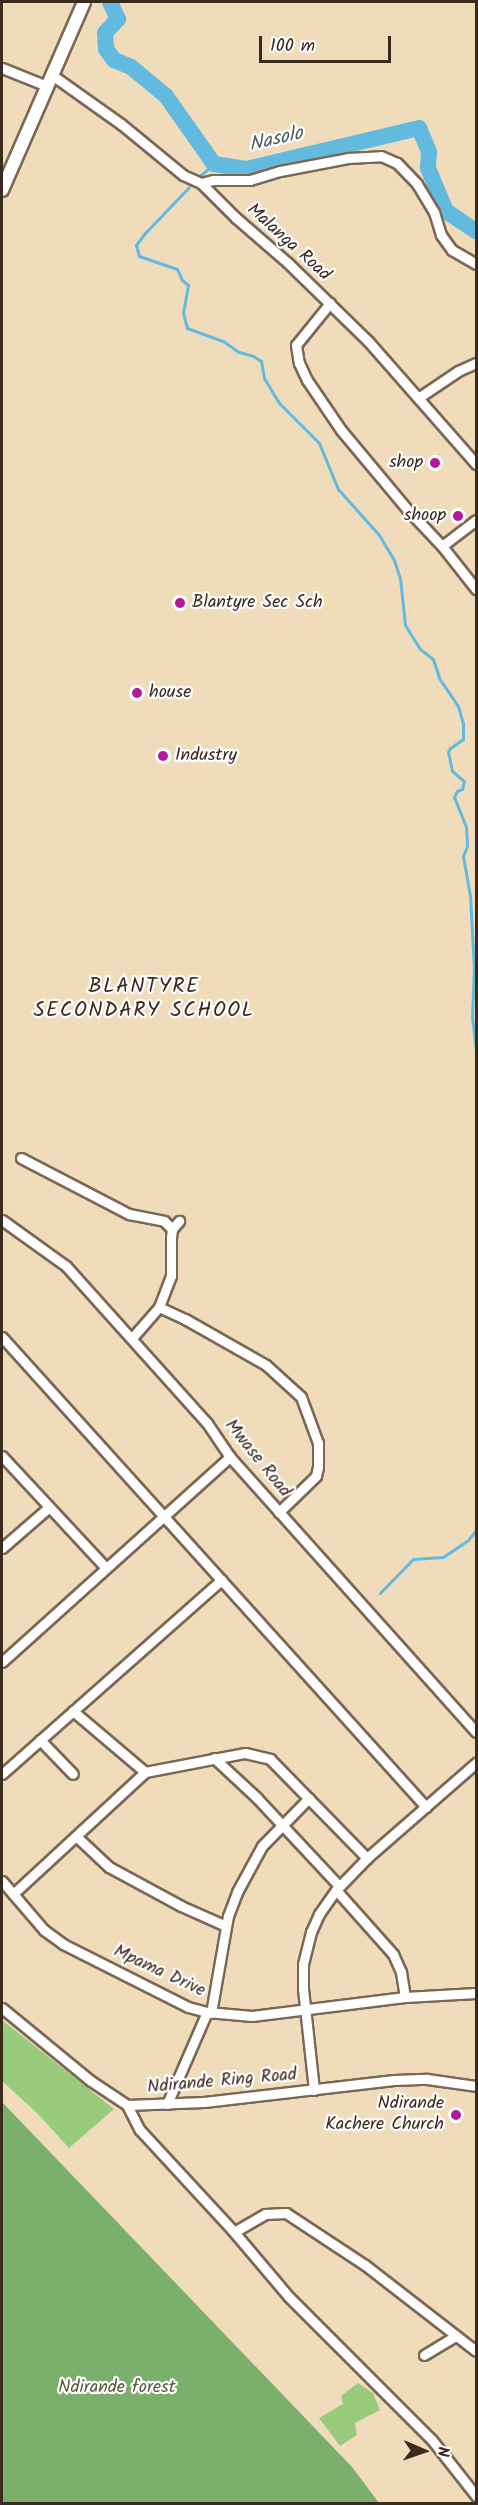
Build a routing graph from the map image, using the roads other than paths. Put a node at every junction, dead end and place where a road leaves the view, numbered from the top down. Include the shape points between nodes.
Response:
1 (84, 2) edge
2 (2, 68) edge
3 (50, 80) junction
4 (201, 183) junction
5 (2, 190) edge
6 (477, 264) edge
7 (330, 303) junction
8 (477, 363) edge
9 (418, 398) junction
10 (477, 465) edge
11 (477, 520) edge
12 (442, 546) junction
13 (477, 589) edge
14 (21, 1158) dead end
15 (2, 1220) edge
16 (159, 1307) junction
17 (2, 1337) edge
18 (132, 1338) junction
19 (2, 1456) edge
20 (230, 1457) junction
21 (48, 1508) junction
22 (279, 1512) junction
23 (164, 1514) junction
24 (2, 1548) edge
25 (105, 1567) junction
26 (221, 1580) junction
27 (2, 1662) edge
28 (73, 1711) junction
29 (477, 1732) edge
30 (40, 1740) junction
31 (214, 1758) junction
32 (477, 1763) edge
33 (145, 1772) junction
34 (2, 1774) edge
35 (73, 1774) dead end
36 (309, 1798) junction
37 (426, 1807) junction
38 (282, 1825) junction
39 (77, 1837) junction
40 (367, 1858) junction
41 (2, 1881) edge
42 (337, 1888) junction
43 (13, 1894) junction
44 (226, 1926) junction
45 (477, 1993) edge
46 (405, 1997) junction
47 (2, 2008) edge
48 (305, 2010) junction
49 (209, 2013) junction
50 (477, 2086) edge
51 (314, 2090) junction
52 (127, 2104) junction
53 (167, 2104) junction
54 (234, 2232) junction
55 (456, 2336) junction
56 (477, 2351) edge
57 (424, 2355) dead end
58 (477, 2496) edge

1 - 3 main road
2 - 3 street, Malanga Road
3 - 4 street, Malanga Road via 121,124 183,175
3 - 5 main road
4 - 6 street via 250,180 348,158 381,156 397,163 417,184 452,250
4 - 7 street, Malanga Road
7 - 9 street, Malanga Road
7 - 12 street via 296,345 299,363 341,430
8 - 9 street
9 - 10 street, Malanga Road
11 - 12 street
12 - 13 street
14 - 16 street via 129,1214 176,1225 171,1276
15 - 18 street, Mwase Road via 66,1266
16 - 18 street
16 - 22 street via 266,1365 301,1397 318,1443 318,1467 316,1476
17 - 23 street
18 - 20 street, Mwase Road via 207,1423
19 - 21 street
20 - 22 street, Mwase Road
20 - 23 street
21 - 24 street
21 - 25 street
22 - 29 street, Mwase Road
23 - 25 street
23 - 26 street
25 - 27 street
26 - 28 street
26 - 37 street
28 - 30 street
28 - 33 street
30 - 34 street
30 - 35 street
31 - 33 street
31 - 36 street via 245,1753 266,1757
31 - 38 street
32 - 37 street
33 - 39 street
36 - 38 street
36 - 40 street
37 - 40 street
38 - 42 street
38 - 44 street via 251,1863
39 - 43 street
39 - 44 street via 109,1867
40 - 42 street
41 - 43 street, Mpama Drive
42 - 46 street via 393,1953
42 - 48 street via 319,1914 306,1946
43 - 49 street, Mpama Drive via 44,1930 63,1944 188,2007
44 - 49 street
45 - 46 street, Mpama Drive
46 - 48 street, Mpama Drive
47 - 52 street, Ndirande Ring Road via 91,2081
48 - 49 street, Mpama Drive via 252,2016
48 - 51 street
49 - 53 street
50 - 51 street, Ndirande Ring Road via 427,2079
51 - 53 street, Ndirande Ring Road
52 - 53 street, Ndirande Ring Road
52 - 54 street via 140,2130
54 - 55 street via 265,2214 286,2213 356,2259
54 - 58 street via 289,2297 432,2440
55 - 56 street
55 - 57 street

